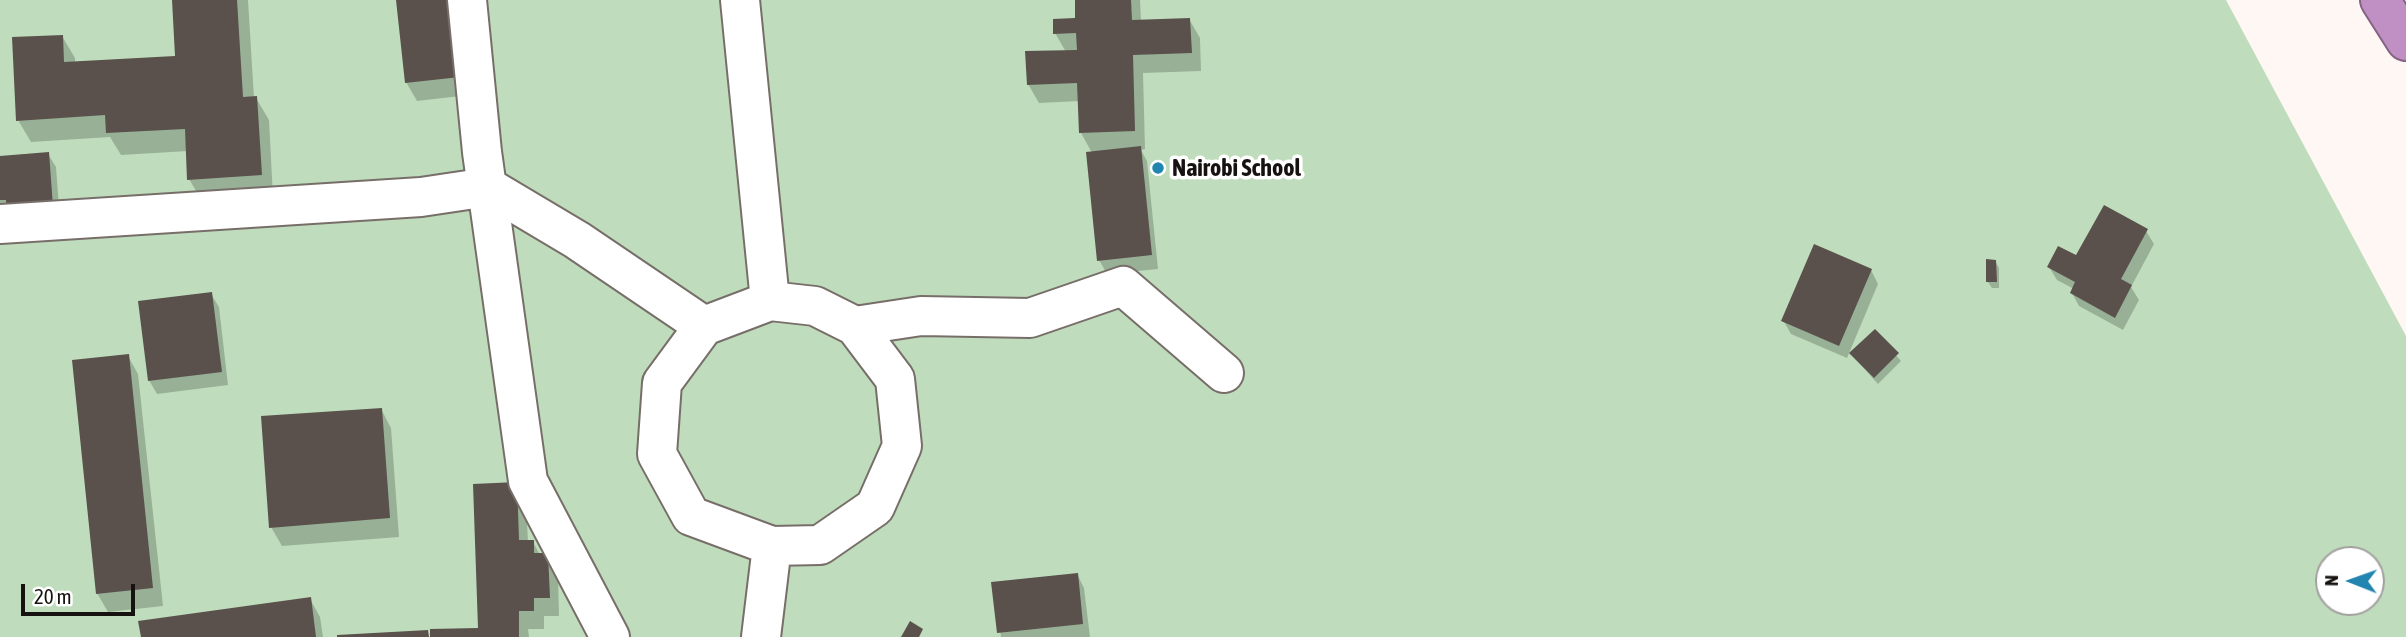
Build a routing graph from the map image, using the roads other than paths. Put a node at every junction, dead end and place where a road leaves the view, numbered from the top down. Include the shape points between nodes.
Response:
1 (467, 0) edge
2 (740, 0) edge
3 (2380, 0) edge
4 (2406, 41) edge
5 (488, 187) junction
6 (0, 224) edge
7 (770, 301) junction
8 (704, 326) junction
9 (855, 326) junction
10 (1224, 373) dead end
11 (772, 546) junction
12 (610, 637) edge
13 (761, 637) edge

1 - 5 lane
2 - 7 lane
3 - 4 highway
5 - 6 lane via 421,197
5 - 8 lane via 577,240
5 - 12 lane via 528,481
7 - 8 lane
7 - 9 lane via 815,306
8 - 11 lane via 662,383 657,454 691,516
9 - 10 lane via 921,316 1030,318 1123,286
9 - 11 lane via 895,379 902,446 875,507 820,545
11 - 13 lane

